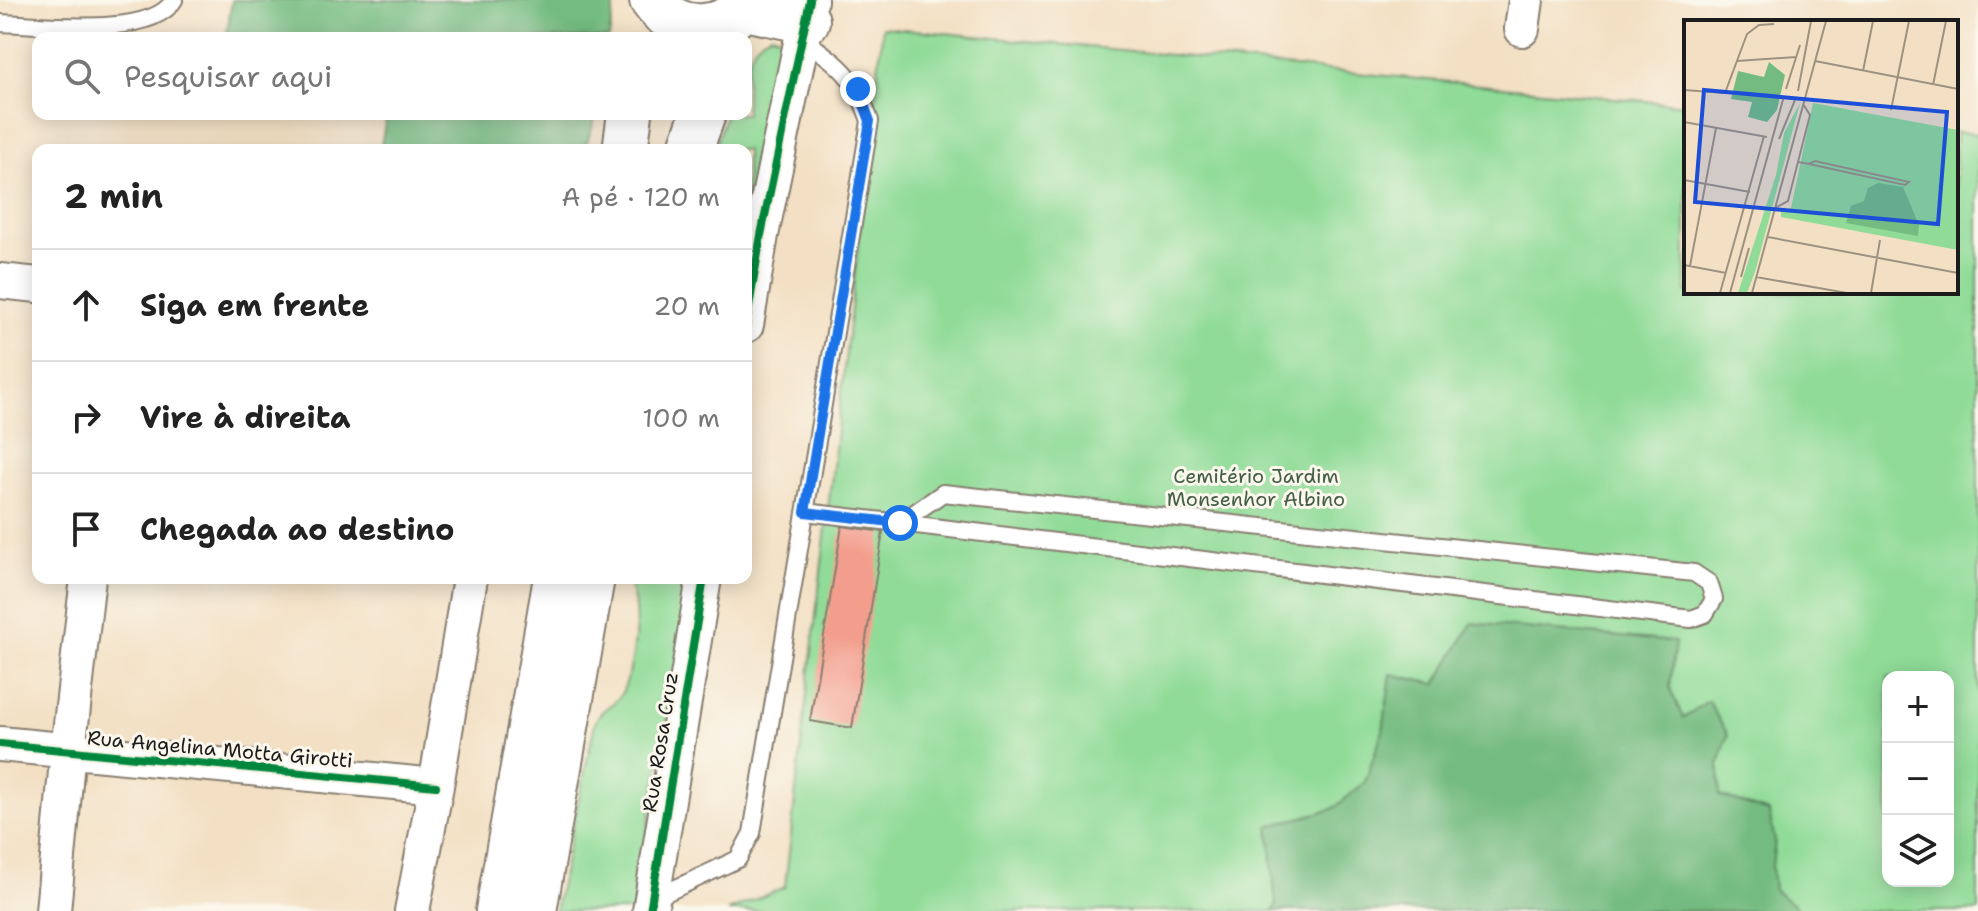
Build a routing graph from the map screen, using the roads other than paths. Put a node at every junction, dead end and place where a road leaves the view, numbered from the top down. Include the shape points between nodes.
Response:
1 (174, 0) edge
2 (645, 0) edge
3 (652, 0) edge
4 (742, 15) edge
5 (807, 20) edge
6 (0, 23) edge
7 (641, 32) edge
8 (629, 120) edge
9 (701, 120) edge
10 (626, 144) edge
11 (692, 144) edge
12 (0, 281) edge
13 (32, 284) edge
14 (752, 289) edge
15 (805, 512) junction
16 (900, 523) junction
17 (87, 584) edge
18 (469, 584) edge
19 (555, 584) edge
20 (591, 584) edge
21 (703, 584) edge
22 (0, 744) edge
23 (68, 750) junction
24 (436, 786) junction
25 (650, 905) edge
26 (53, 911) edge
27 (412, 911) edge
28 (498, 911) edge
29 (534, 911) edge

1 - 6 lane via 152,18 116,26
2 - 7 main road
3 - 4 main road via 673,19 695,27
4 - 5 main road
5 - 14 street
5 - 15 lane via 858,89 870,121
8 - 10 main road
9 - 11 main road
12 - 13 street
15 - 16 lane
15 - 25 lane via 752,833 738,859
16 - 16 lane via 1691,619 1705,614 1714,599 1709,583 1694,573 943,493
17 - 23 street
18 - 24 street
19 - 28 main road
20 - 29 main road
21 - 25 street, Rua Rosa Cruz
22 - 23 street, Rua Angelina Motta Girotti
23 - 24 street, Rua Angelina Motta Girotti
23 - 26 street
24 - 27 street

